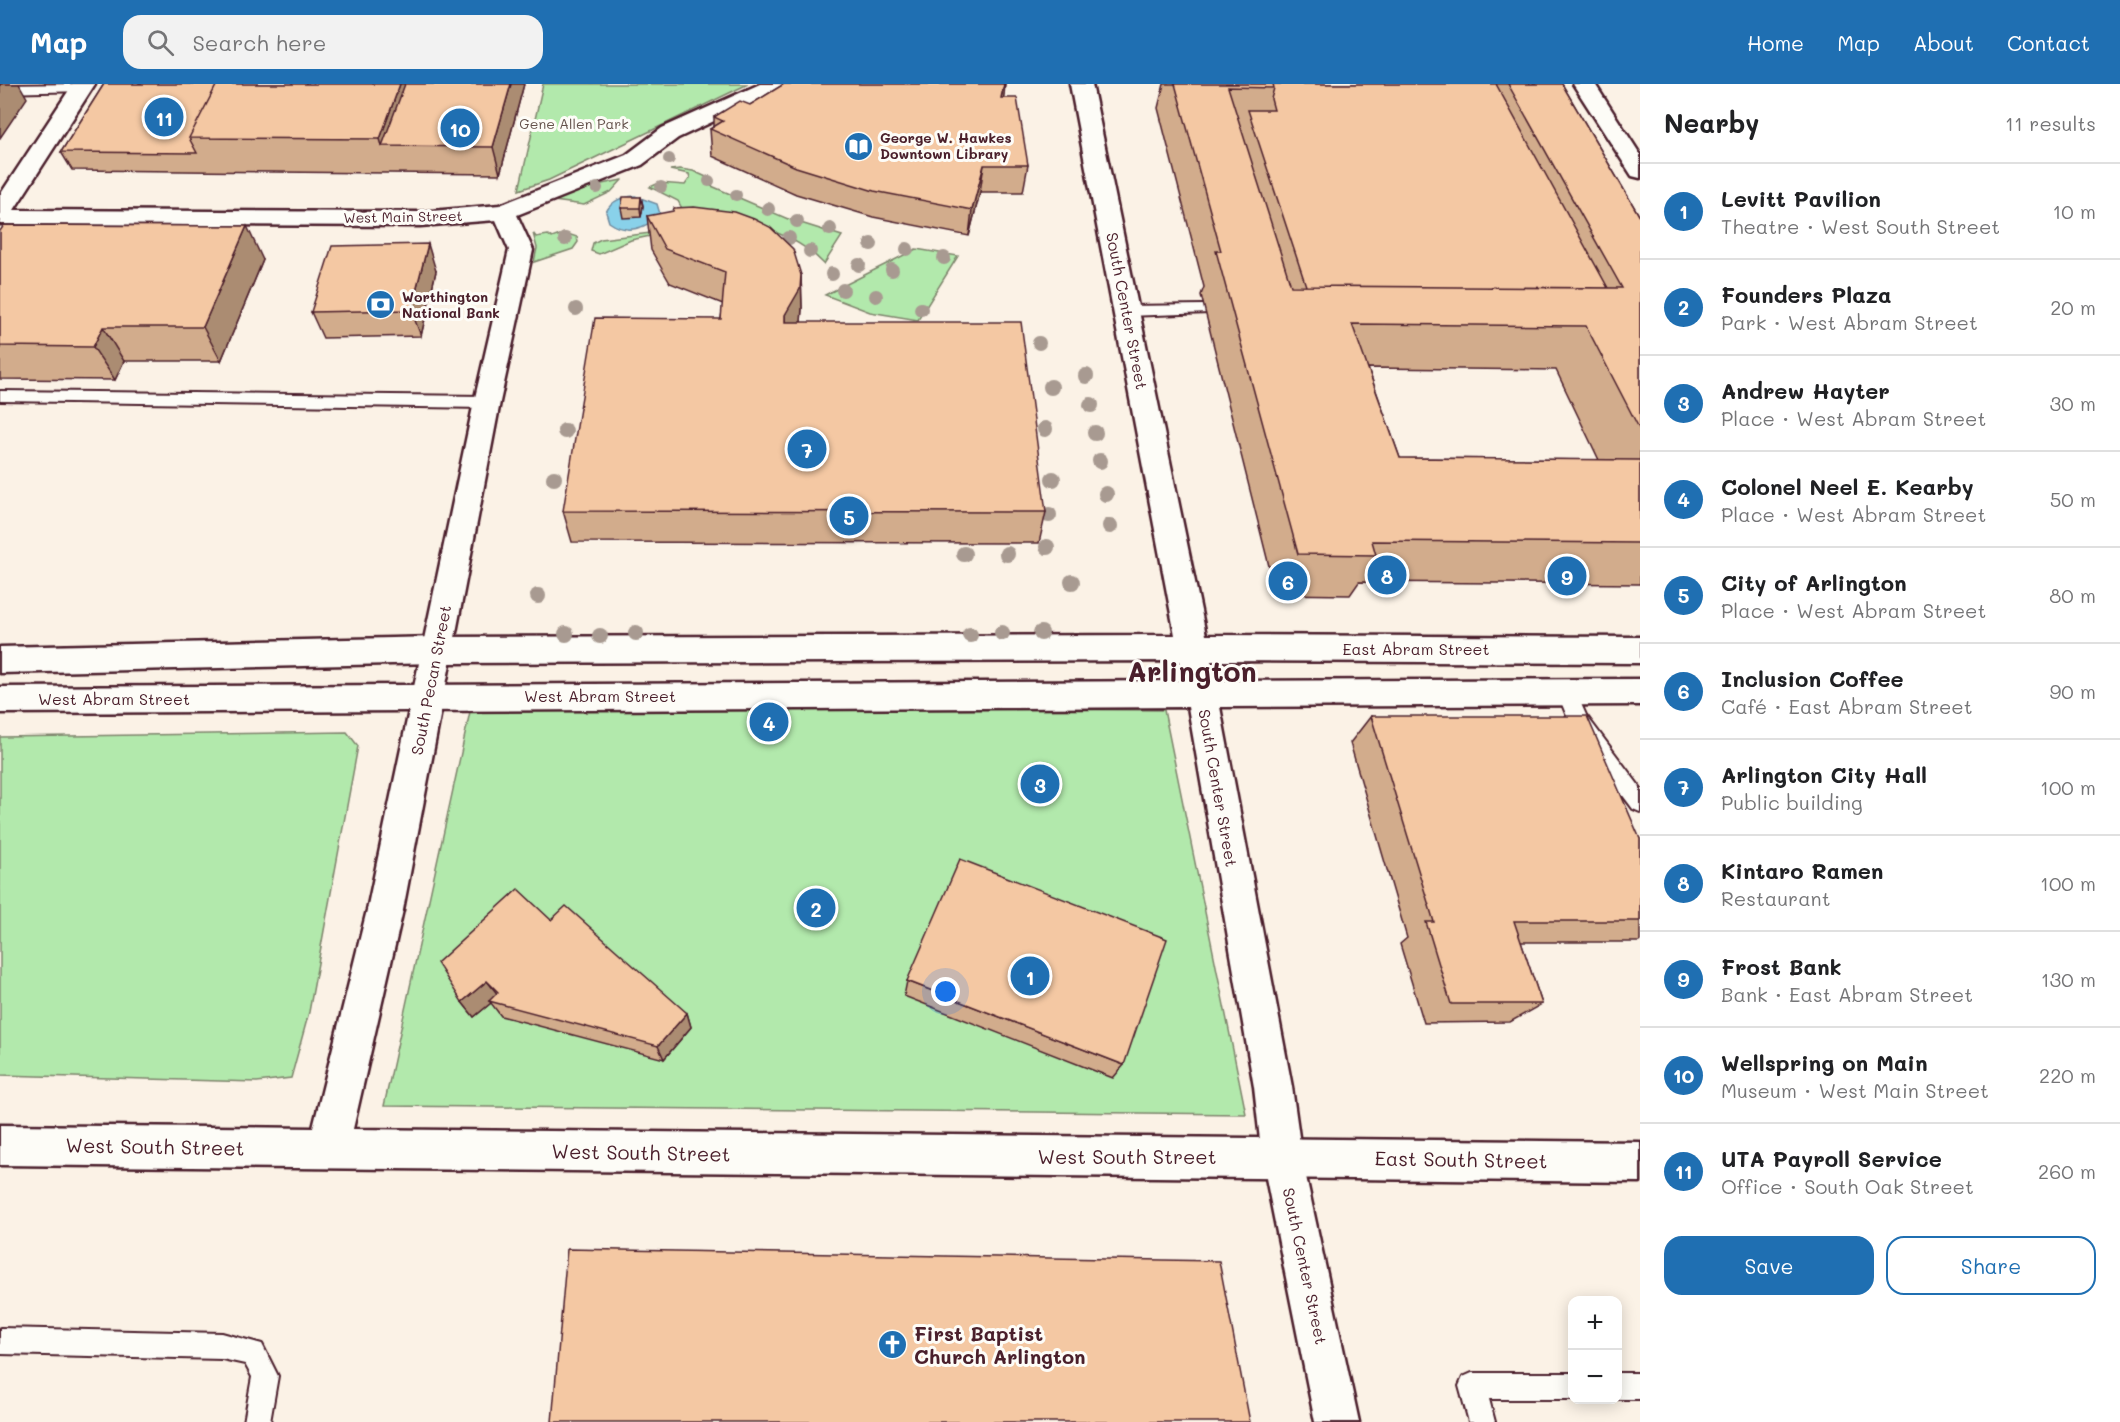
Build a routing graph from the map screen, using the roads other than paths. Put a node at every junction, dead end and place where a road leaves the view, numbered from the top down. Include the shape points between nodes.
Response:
1 (777, 84) edge
2 (1081, 84) edge
3 (1584, 84) edge
4 (83, 86) edge
5 (0, 88) edge
6 (1640, 171) edge
7 (504, 212) junction
8 (0, 215) edge
9 (1205, 310) dead end
10 (1127, 311) junction
11 (0, 396) edge
12 (487, 402) junction
13 (1193, 648) junction
14 (437, 650) junction
15 (1640, 650) edge
16 (0, 660) edge
17 (1200, 692) junction
18 (1566, 692) junction
19 (1640, 692) edge
20 (428, 697) junction
21 (0, 700) edge
22 (1640, 803) edge
23 (0, 1145) edge
24 (328, 1150) junction
25 (1282, 1158) junction
26 (1640, 1162) edge
27 (0, 1341) edge
28 (1568, 1386) edge
29 (1622, 1386) edge
30 (1640, 1386) edge
31 (257, 1422) edge
32 (1337, 1422) edge
33 (1482, 1422) edge

1 - 7 main road, West Main Street via 670,133 634,160
2 - 10 main road, South Center Street
3 - 6 main road
4 - 5 lane
4 - 8 main road
7 - 8 main road, West Main Street via 420,219
7 - 12 main road, South Pecan Street via 521,250
9 - 10 lane
10 - 13 main road, South Center Street
11 - 12 lane
12 - 14 main road, South Pecan Street
13 - 14 main road
13 - 15 main road, East Abram Street
13 - 17 main road, South Center Street
14 - 16 main road
14 - 20 main road, South Pecan Street
17 - 18 main road
17 - 20 main road, West Abram Street
17 - 25 main road, South Center Street via 1273,1088
18 - 19 main road
18 - 22 lane via 1578,720
20 - 21 main road, West Abram Street
20 - 24 main road, South Pecan Street via 385,910
23 - 24 main road, West South Street
24 - 25 main road, West South Street
25 - 26 main road, East South Street
25 - 32 main road, South Center Street
27 - 31 lane via 222,1346 253,1353 265,1376
28 - 33 lane via 1472,1386
29 - 30 lane

